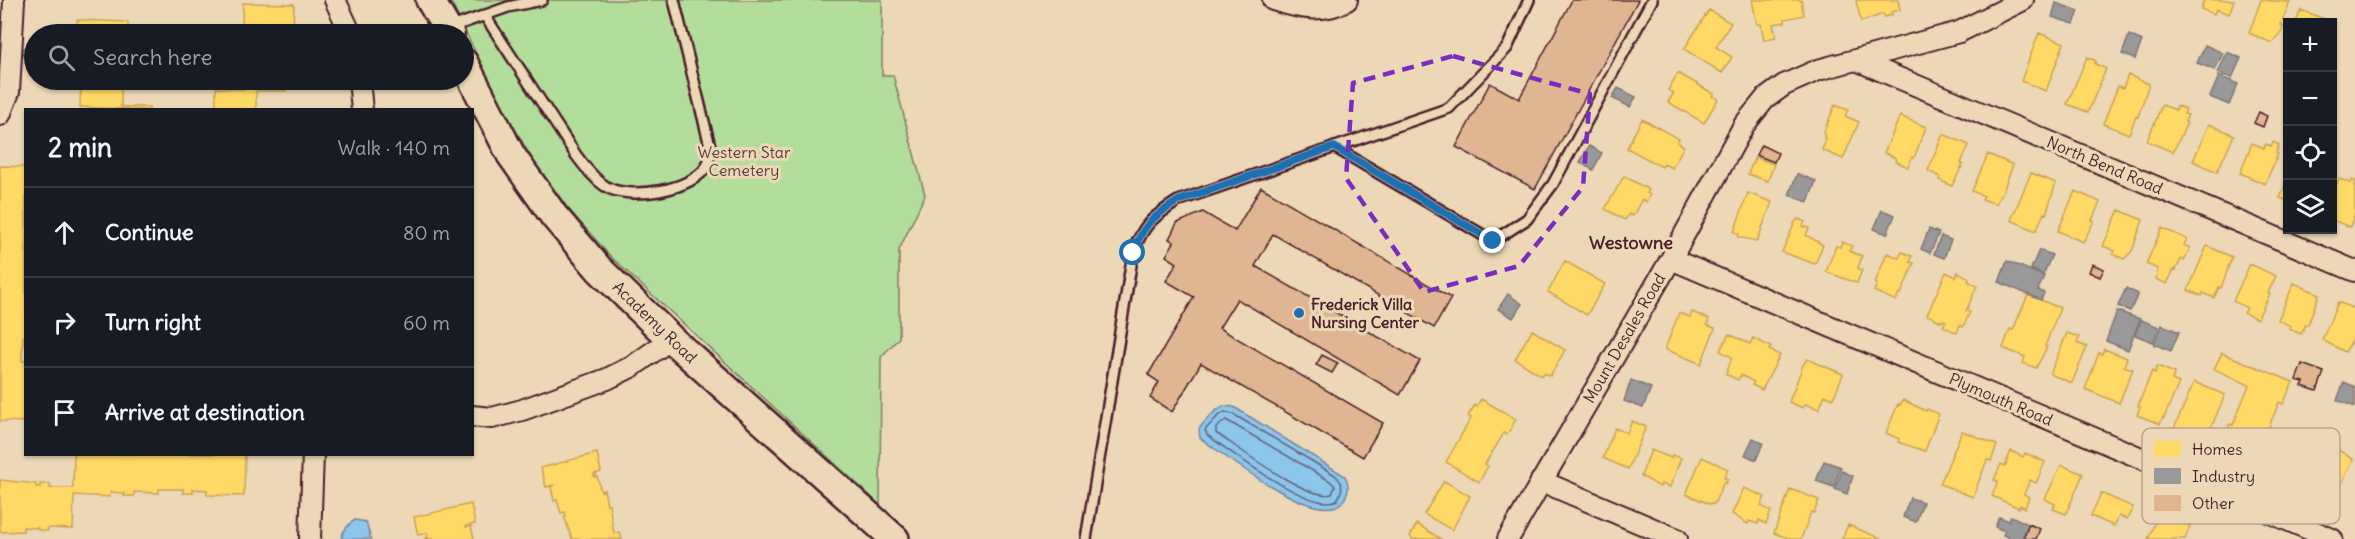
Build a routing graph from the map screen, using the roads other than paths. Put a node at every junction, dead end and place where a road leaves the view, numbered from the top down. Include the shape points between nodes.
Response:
1 (14, 0) edge
2 (335, 0) edge
3 (430, 0) edge
4 (542, 0) edge
5 (674, 0) edge
6 (1273, 0) edge
7 (1347, 0) edge
8 (1529, 0) edge
9 (1652, 0) edge
10 (2023, 0) edge
11 (485, 16) junction
12 (346, 24) edge
13 (445, 24) edge
14 (466, 24) edge
15 (1856, 60) junction
16 (474, 83) edge
17 (360, 90) edge
18 (362, 108) edge
19 (0, 115) edge
20 (1334, 147) junction
21 (1671, 259) junction
22 (2355, 271) edge
23 (671, 339) junction
24 (474, 416) edge
25 (313, 456) edge
26 (2142, 459) edge
27 (1541, 482) junction
28 (2297, 524) edge
29 (310, 539) edge
30 (895, 539) edge
31 (1086, 539) edge
32 (1508, 539) edge
33 (1677, 539) edge
34 (2332, 539) edge

1 - 19 street via 9,92
2 - 12 street
3 - 13 main road
4 - 11 lane
5 - 11 lane via 710,146 708,165 678,186 642,193 606,187 590,173
6 - 7 street via 1322,9
8 - 20 lane via 1507,48 1449,108
9 - 20 lane via 1553,184 1527,219 1493,241
10 - 15 street, Mount Desales Road via 1959,32
11 - 14 lane
15 - 21 street, Mount Desales Road via 1818,70 1784,85 1765,99 1744,125
15 - 22 street, North Bend Road
16 - 23 main road, Academy Road via 511,155 554,216 599,269
17 - 18 street
20 - 31 lane via 1178,201 1155,216 1140,233 1133,253
21 - 26 street, Plymouth Road
21 - 27 street, Mount Desales Road
23 - 24 street via 607,379 522,410 492,418
23 - 30 main road, Academy Road
25 - 29 street
27 - 32 street, Mount Desales Road
27 - 33 street
28 - 34 street, Plymouth Road

